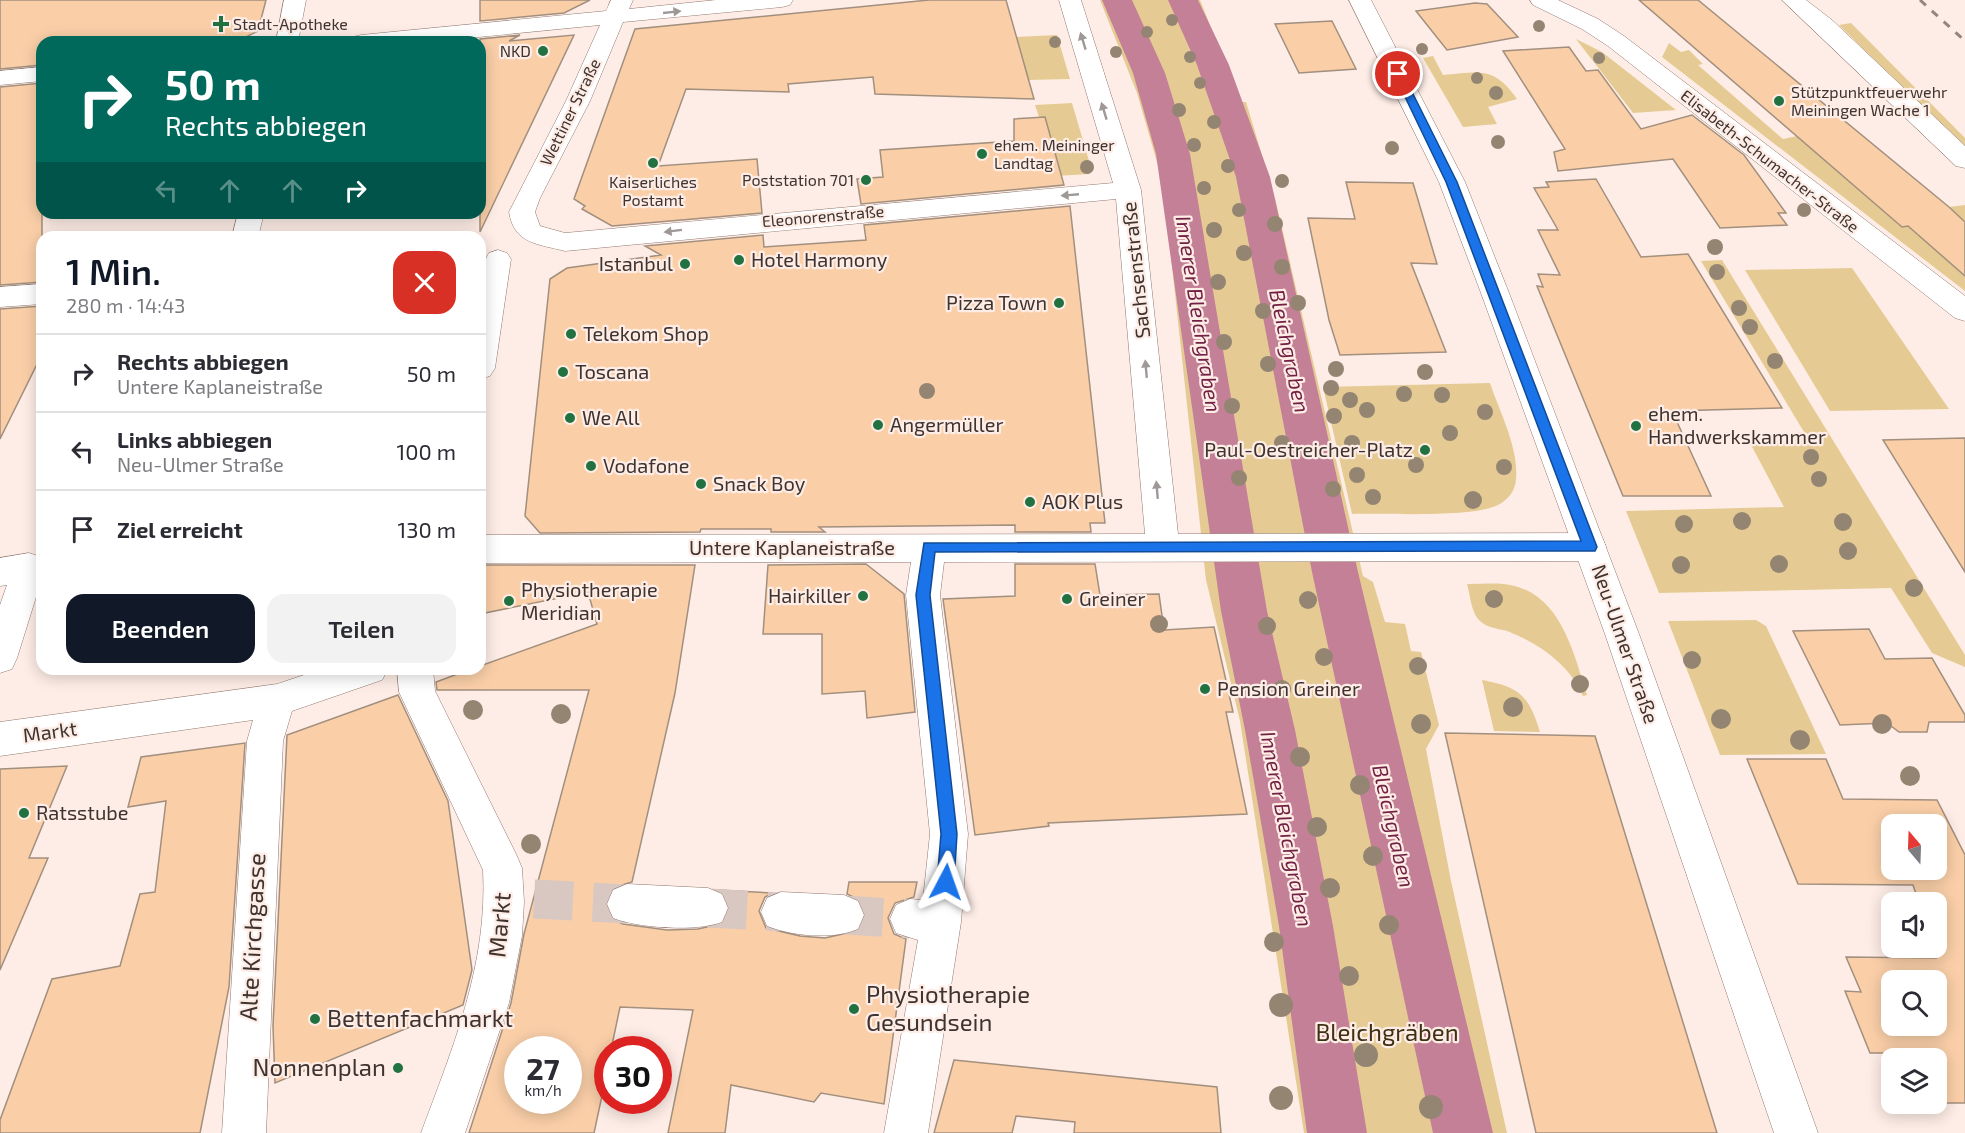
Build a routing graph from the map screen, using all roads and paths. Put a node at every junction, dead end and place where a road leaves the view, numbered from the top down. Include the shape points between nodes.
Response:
1 (295, 0) edge
2 (782, 0) edge
3 (1070, 0) edge
4 (1360, 0) edge
5 (1541, 0) edge
6 (1793, 0) edge
7 (1581, 7) edge
8 (618, 9) edge
9 (288, 36) edge
10 (408, 36) edge
11 (36, 75) edge
12 (0, 78) edge
13 (1965, 160) edge
14 (1128, 190) junction
15 (506, 248) edge
16 (36, 294) edge
17 (0, 297) edge
18 (1965, 311) edge
19 (486, 340) edge
20 (929, 547) junction
21 (1590, 547) junction
22 (486, 549) edge
23 (1163, 549) junction
24 (31, 562) edge
25 (0, 658) edge
26 (352, 675) edge
27 (416, 681) edge
28 (277, 700) junction
29 (0, 740) edge
30 (627, 904) tunnel mouth
31 (708, 908) tunnel mouth
32 (781, 912) tunnel mouth
33 (844, 915) tunnel mouth
34 (244, 1133) edge
35 (443, 1133) edge
36 (906, 1133) edge
37 (1796, 1133) edge

1 - 9 street
8 -> 2 street
14 -> 3 street, Sachsenstraße
4 - 21 street, Neu-Ulmer Straße via 1452,182
5 - 7 street, Elisabeth-Schumacher-Straße
6 - 13 street
7 - 18 street, Elisabeth-Schumacher-Straße via 1616,41
8 - 10 street
8 - 15 street, Wettiner Straße
11 - 12 street
14 -> 15 street, Eleonorenstraße
23 -> 14 street, Sachsenstraße
15 - 19 street
16 - 17 street
20 - 22 street, Untere Kaplaneistraße
20 - 23 street, Untere Kaplaneistraße
20 - 36 street via 923,595 949,834 926,921
21 - 23 street, Untere Kaplaneistraße
21 - 37 street, Neu-Ulmer Straße
24 - 25 street
26 - 28 street, Markt
27 - 35 street, Markt via 520,899 491,998
28 - 29 street, Markt
28 - 34 street, Alte Kirchgasse via 265,741
30 - 31 street
32 - 33 street

